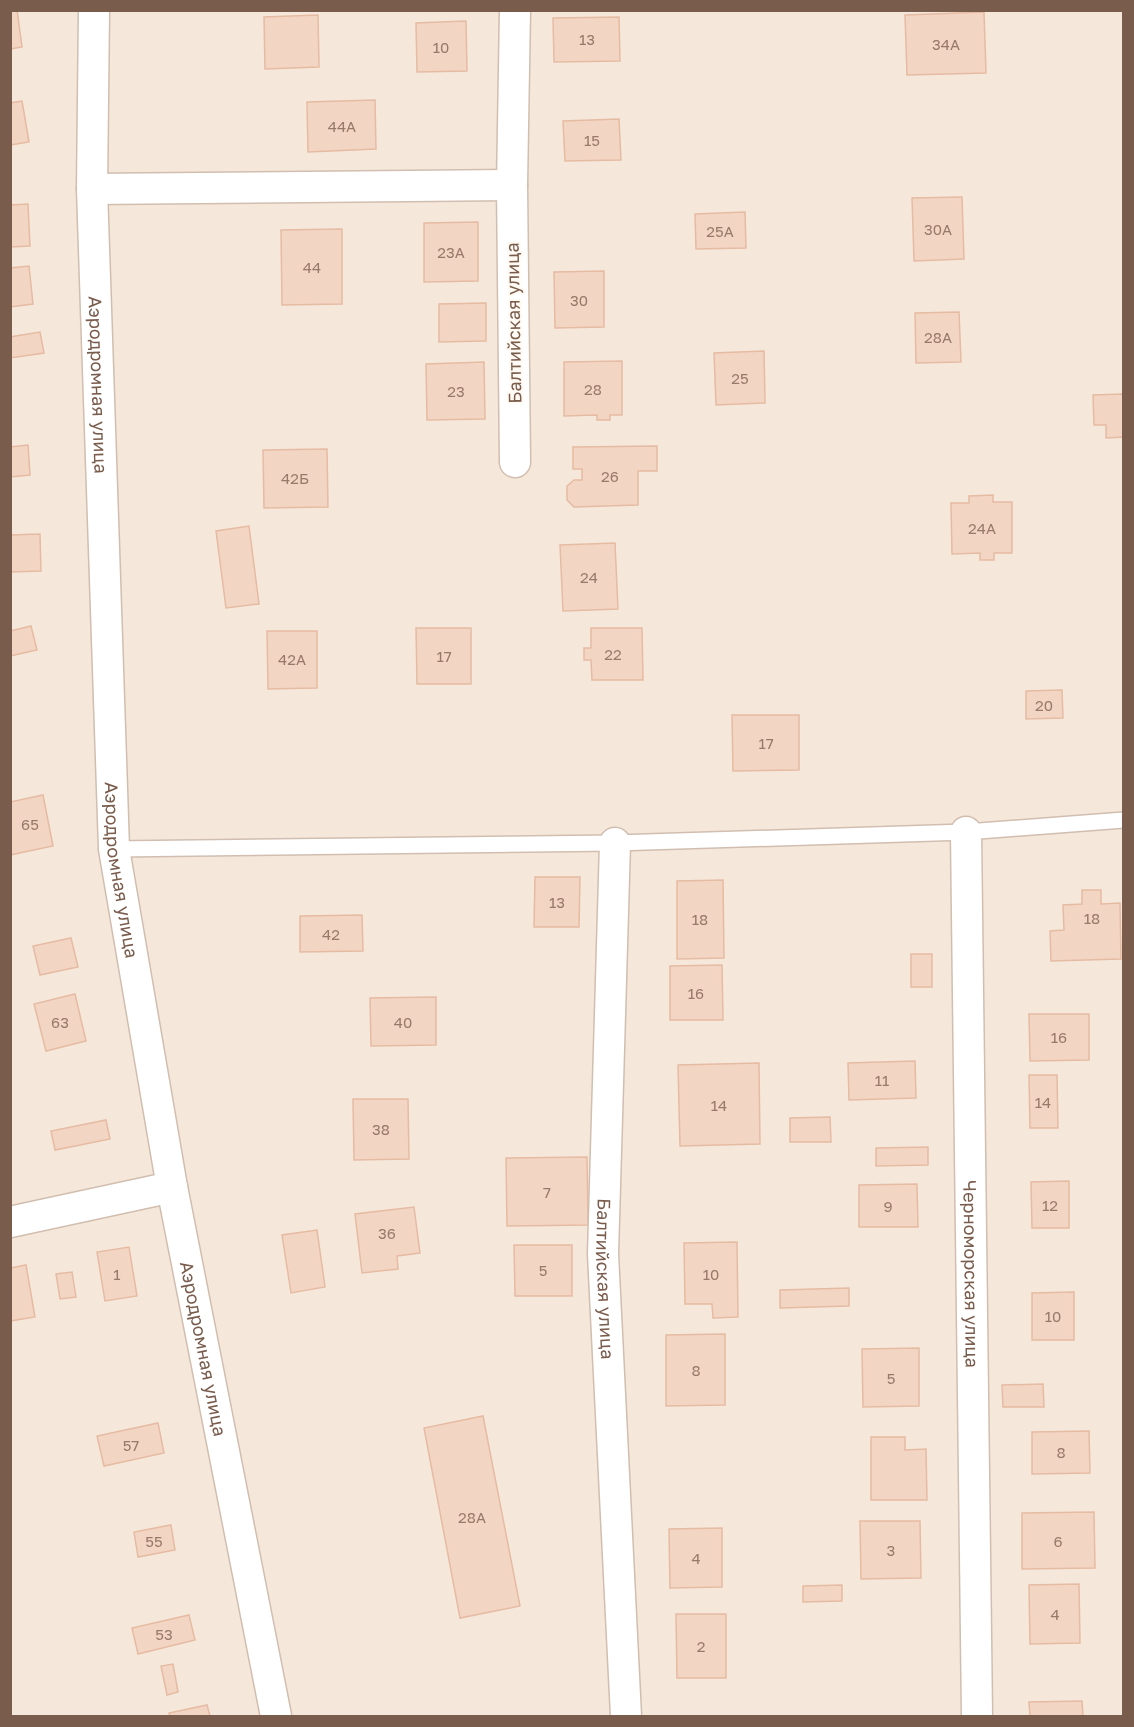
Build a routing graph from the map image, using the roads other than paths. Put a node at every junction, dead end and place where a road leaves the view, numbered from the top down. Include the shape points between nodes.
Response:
1 (94, 10) edge
2 (515, 10) edge
3 (512, 185) junction
4 (92, 189) junction
5 (515, 462) dead end
6 (1124, 820) edge
7 (966, 832) junction
8 (615, 843) junction
9 (114, 849) junction
10 (171, 1188) junction
11 (10, 1222) edge
12 (276, 1716) edge
13 (626, 1716) edge
14 (977, 1716) edge

1 - 4 street, Аэродромная улица
2 - 3 street, Балтийская улица
3 - 4 street
3 - 5 street, Балтийская улица
4 - 9 street, Аэродромная улица
6 - 7 lane
7 - 8 lane
7 - 14 street, Черноморская улица
8 - 9 lane
8 - 13 street, Балтийская улица via 603,1254
9 - 10 street, Аэродромная улица
10 - 11 street
10 - 12 street, Аэродромная улица

